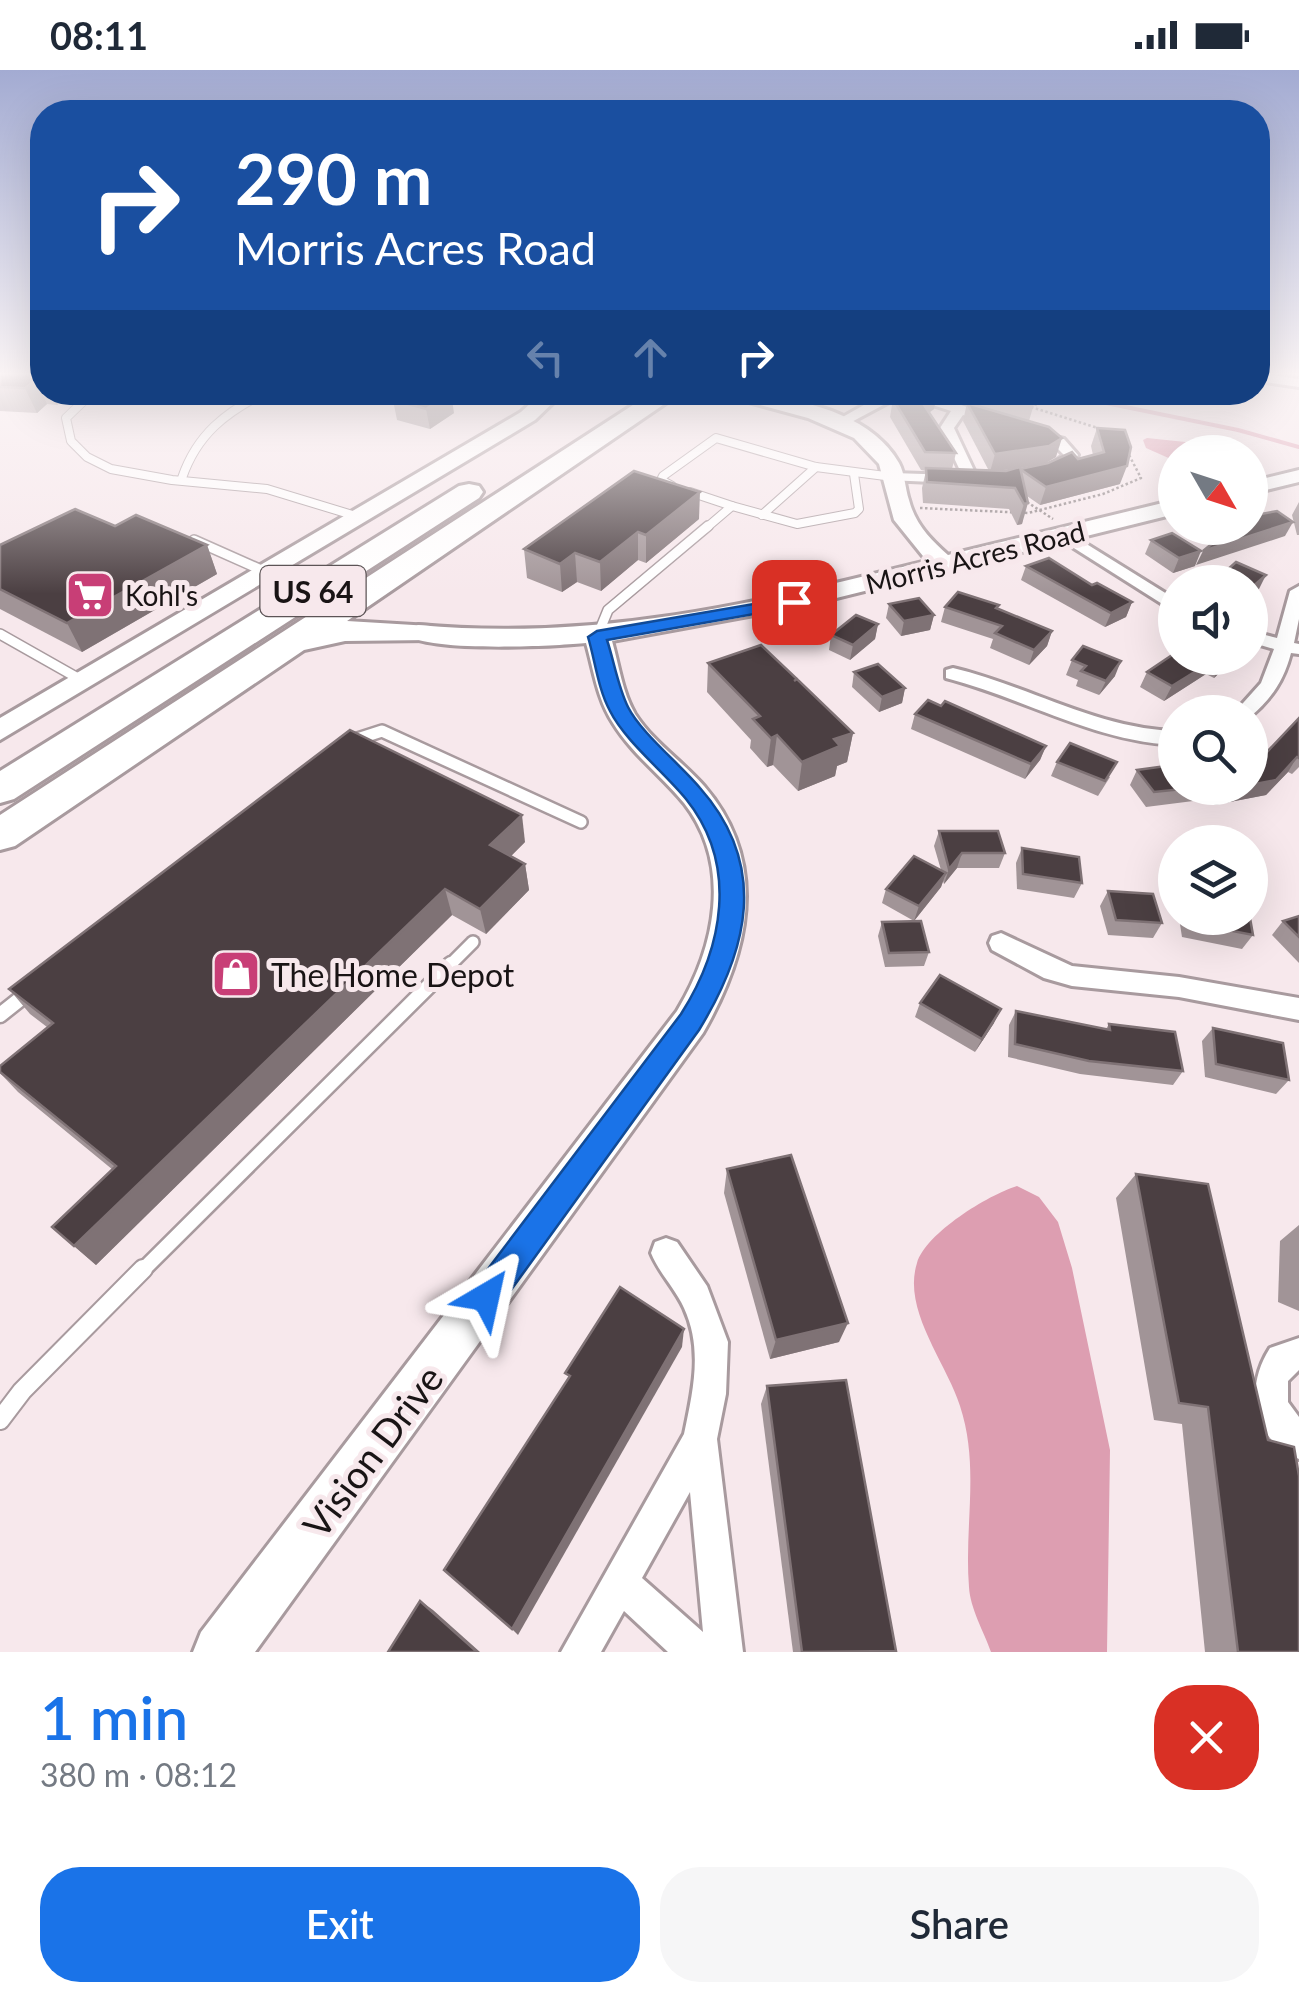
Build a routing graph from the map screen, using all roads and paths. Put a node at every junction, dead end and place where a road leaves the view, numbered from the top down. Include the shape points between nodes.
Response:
1 (73, 446) edge
2 (194, 446) edge
3 (478, 446) edge
4 (540, 446) edge
5 (589, 446) edge
6 (706, 446) edge
7 (744, 446) edge
8 (874, 446) edge
9 (958, 446) edge
10 (1063, 446) edge
11 (816, 466) junction
12 (854, 474) junction
13 (1036, 475) edge
14 (1299, 476) edge
15 (892, 477) junction
16 (182, 478) junction
17 (1268, 484) edge
18 (1021, 498) edge
19 (732, 506) junction
20 (1158, 510) edge
21 (762, 515) junction
22 (359, 517) junction
23 (1062, 530) junction
24 (183, 537) edge
25 (944, 564) junction
26 (266, 572) junction
27 (388, 579) junction
28 (1299, 591) edge
29 (1158, 596) edge
30 (418, 633) junction
31 (0, 634) edge
32 (597, 637) junction
33 (1292, 648) edge
34 (262, 662) junction
35 (953, 674) dead end
36 (83, 681) junction
37 (1264, 695) edge
38 (0, 730) edge
39 (1158, 737) edge
40 (338, 751) edge
41 (0, 789) edge
42 (580, 822) dead end
43 (0, 835) edge
44 (473, 942) dead end
45 (1001, 944) dead end
46 (44, 980) edge
47 (1299, 1008) edge
48 (0, 1015) edge
49 (666, 1253) dead end
50 (1299, 1354) edge
51 (0, 1420) edge
52 (700, 1439) junction
53 (1299, 1442) edge
54 (620, 1583) junction
55 (221, 1652) edge
56 (580, 1652) edge
57 (697, 1652) edge
58 (724, 1652) edge

1 - 16 lane via 80,455 124,472
2 - 16 lane
3 - 22 street
4 - 41 highway, US 64
5 - 27 highway, US 64
6 - 19 lane via 661,480
7 - 11 lane
8 - 15 street
9 - 15 street via 979,480
10 - 13 street via 1071,455 1065,464
11 - 12 lane
11 - 21 lane
12 - 15 lane
12 - 21 lane via 855,513 796,524
14 - 17 street
15 - 25 street via 908,526
16 - 22 lane via 280,491
18 - 23 path
19 - 21 lane
19 - 32 lane via 608,610
20 - 23 street, Morris Acres Road
22 - 26 street
23 - 25 street, Morris Acres Road
23 - 29 street
24 - 26 lane
25 - 32 street, Morris Acres Road via 794,602
26 - 36 street
27 - 30 highway via 378,611
27 - 34 highway, US 64
28 - 33 street
30 - 32 street, Morris Acres Road via 507,641
30 - 34 highway via 336,632
31 - 36 lane
32 - 55 street, Vision Drive via 619,710 697,798 721,839 732,912 723,962 690,1022
33 - 37 street
34 - 43 highway, US 64
35 - 39 street via 986,680 1103,729
36 - 38 street
40 - 42 lane via 382,732
44 - 51 lane
45 - 47 street via 1072,976
46 - 48 lane
49 - 52 street via 696,1298 712,1342
50 - 53 street via 1282,1360 1268,1386 1270,1407
52 - 54 street
52 - 58 street
54 - 56 street
54 - 57 street

